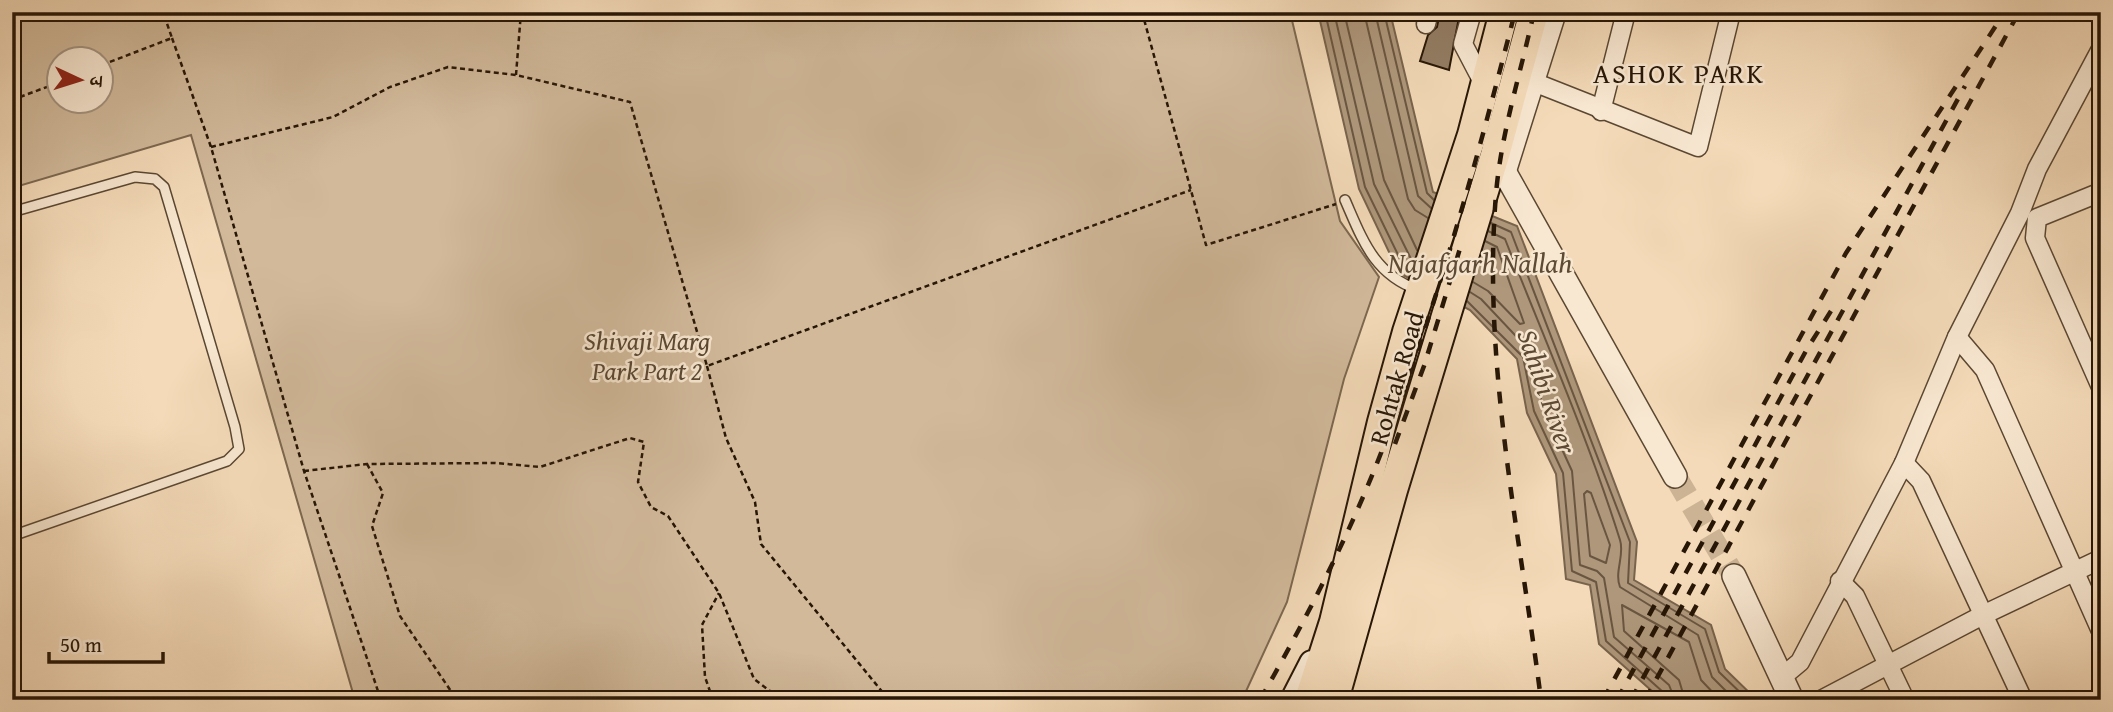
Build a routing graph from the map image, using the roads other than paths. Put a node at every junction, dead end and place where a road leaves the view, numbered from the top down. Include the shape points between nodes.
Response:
1 (1472, 12) edge
2 (1504, 12) edge
3 (1534, 12) edge
4 (1557, 12) edge
5 (1626, 12) edge
6 (1731, 12) edge
7 (2101, 49) edge
8 (1536, 83) junction
9 (1485, 86) junction
10 (1601, 111) junction
11 (1501, 165) junction
12 (2101, 192) edge
13 (1345, 200) road end
14 (12, 212) edge
15 (1421, 292) junction
16 (1957, 337) junction
17 (2101, 387) edge
18 (1904, 463) junction
19 (1675, 477) tunnel mouth
20 (13, 535) edge
21 (2101, 559) edge
22 (2076, 571) junction
23 (1734, 576) tunnel mouth
24 (1840, 581) junction
25 (1983, 615) junction
26 (1334, 622) junction
27 (2101, 631) edge
28 (1889, 664) junction
29 (1783, 677) junction
30 (1293, 700) edge
31 (1309, 700) edge
32 (1334, 700) edge
33 (1792, 700) edge
34 (1821, 700) edge
35 (1905, 700) edge
36 (2023, 700) edge

1 - 9 street via 1464,44
2 - 9 main road, Rohtak Road
3 - 11 main road, Rohtak Road
4 - 8 street
5 - 10 street
6 - 10 street via 1698,148
7 - 16 street via 2037,169 2020,213
8 - 10 street
8 - 11 street
9 - 15 main road, Rohtak Road
11 - 19 street
11 - 32 main road, Rohtak Road via 1480,204
12 - 17 street via 2037,218 2035,238
13 - 15 lane via 1364,245 1395,282
14 - 20 lane via 135,177 155,179 164,187 239,449 227,461
15 - 26 main road, Rohtak Road via 1382,422
16 - 18 street
16 - 22 street via 1985,370
18 - 24 street
18 - 25 street via 1921,481
21 - 22 street
22 - 25 street
22 - 27 street
23 - 29 street
24 - 28 street via 1855,596
24 - 29 street via 1800,662
25 - 28 street
25 - 36 street
26 - 30 main road, Rohtak Road
26 - 31 main road
28 - 34 street
28 - 35 street
29 - 33 street

